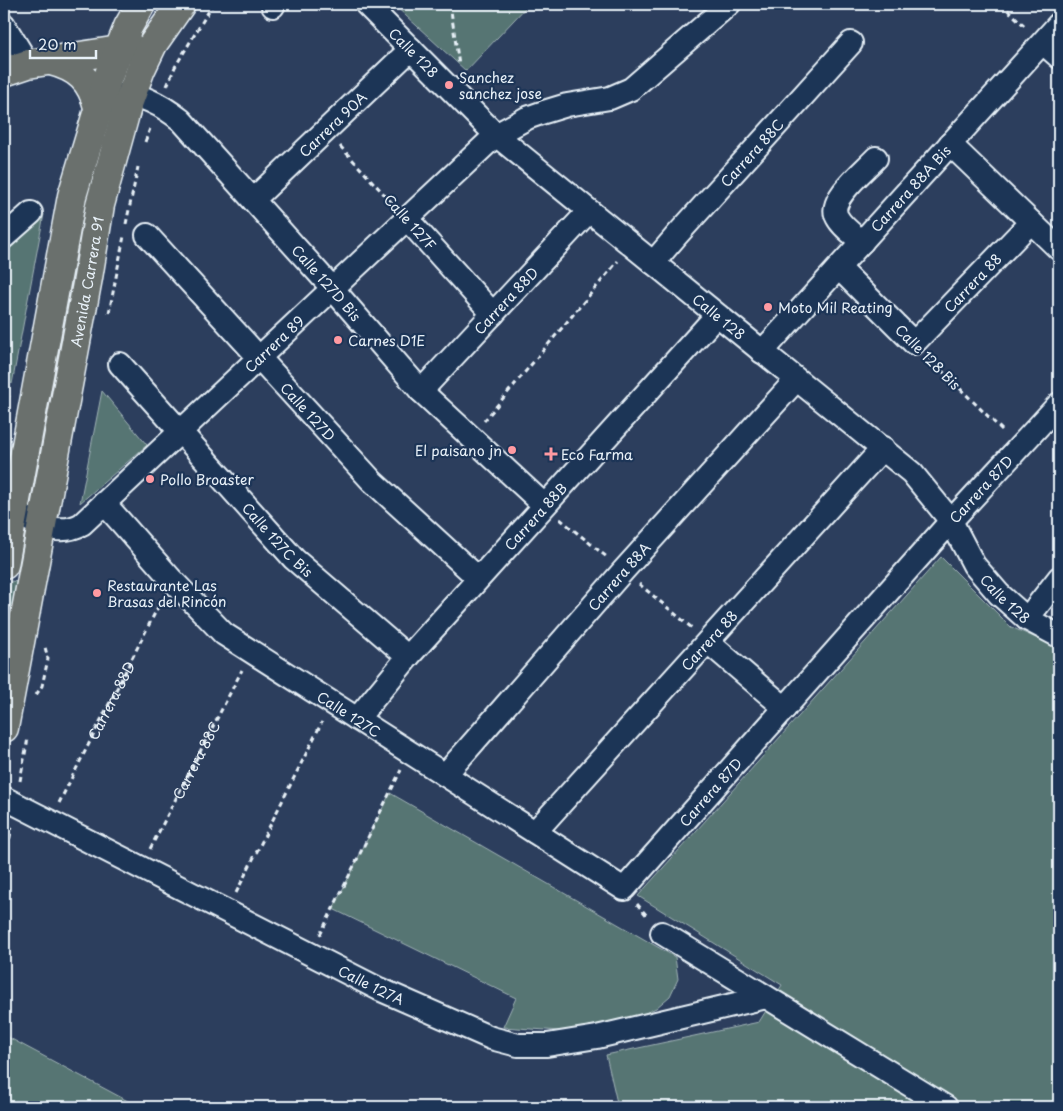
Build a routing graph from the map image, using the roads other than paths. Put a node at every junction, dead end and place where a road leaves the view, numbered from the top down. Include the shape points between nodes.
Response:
1 (141, 4) edge
2 (181, 4) edge
3 (366, 4) edge
4 (729, 4) edge
5 (1059, 24) edge
6 (4, 25) edge
7 (851, 43) dead end
8 (153, 44) junction
9 (411, 49) junction
10 (118, 50) junction
11 (1051, 50) edge
12 (27, 66) edge
13 (132, 95) junction
14 (98, 107) junction
15 (496, 135) junction
16 (950, 144) junction
17 (876, 158) dead end
18 (254, 200) junction
19 (589, 211) junction
20 (31, 213) dead end
21 (407, 219) junction
22 (1031, 222) junction
23 (147, 235) dead end
24 (4, 237) edge
25 (862, 242) junction
26 (1059, 249) edge
27 (653, 263) junction
28 (839, 268) junction
29 (333, 288) junction
30 (493, 314) junction
31 (717, 315) junction
32 (914, 343) joint
33 (762, 352) junction
34 (259, 358) junction
35 (120, 364) dead end
36 (796, 380) junction
37 (421, 391) junction
38 (1059, 404) edge
39 (180, 432) junction
40 (883, 448) junction
41 (104, 504) junction
42 (544, 505) junction
43 (9, 508) edge
44 (951, 521) junction
45 (42, 525) junction
46 (4, 565) edge
47 (478, 578) junction
48 (1059, 578) edge
49 (1027, 619) junction
50 (1059, 636) edge
51 (708, 642) junction
52 (408, 657) junction
53 (785, 708) junction
54 (357, 719) junction
55 (4, 728) edge
56 (445, 776) junction
57 (4, 798) edge
58 (535, 832) junction
59 (624, 889) joint
60 (662, 933) road end
61 (766, 997) junction
62 (946, 1107) edge

1 - 10 main road
2 - 8 main road, Avenida Carrera 91
3 - 9 street, Calle 128
4 - 15 street, Carrera 89 via 631,89 610,98 544,112
5 - 11 street, Carrera 88A Bis
6 - 12 street
7 - 27 street, Carrera 88C
8 - 10 main road
8 - 13 main road, Avenida Carrera 91
9 - 15 street, Calle 128
9 - 18 street, Carrera 90A
10 - 12 main road
10 - 14 main road
11 - 16 street, Carrera 88A Bis
12 - 14 main road via 63,64 74,69 92,87
13 - 14 street, Calle 127D Bis via 115,95
13 - 18 street, Calle 127D Bis via 158,104 181,120
13 - 45 main road, Avenida Carrera 91 via 100,206
14 - 43 main road via 72,196
15 - 19 street, Calle 128
15 - 21 street, Carrera 89
16 - 22 street
16 - 25 street, Carrera 88A Bis
17 - 25 street via 836,202 837,218
18 - 29 street, Calle 127D Bis
19 - 27 street, Calle 128
19 - 30 street, Carrera 88D
20 - 24 street
21 - 29 street, Carrera 89
21 - 30 street, Calle 127F
22 - 26 street
22 - 32 street, Carrera 88
23 - 34 street, Calle 127D
25 - 28 street, Carrera 88A Bis
27 - 31 street, Calle 128
28 - 32 street, Calle 128 Bis
28 - 33 street, Carrera 88A Bis
29 - 34 street, Carrera 89
29 - 37 street, Calle 127D Bis
30 - 37 street, Carrera 88D
31 - 33 street, Calle 128
31 - 42 street, Carrera 88B
33 - 36 street, Calle 128
34 - 39 street, Carrera 89
34 - 47 street, Calle 127D via 372,481
35 - 39 street, Calle 127C Bis
36 - 40 street, Calle 128
36 - 56 street, Carrera 88A
37 - 42 street, Calle 127D Bis
38 - 44 street, Carrera 87D
39 - 41 street, Carrera 89
39 - 52 street, Calle 127C Bis via 294,559
40 - 44 street, Calle 128 via 912,473
40 - 51 street, Carrera 88
41 - 45 street, Carrera 89 via 75,528 55,529
41 - 54 street, Calle 127C via 224,634
42 - 47 street, Carrera 88B
43 - 45 street, Carrera 89
43 - 46 main road
44 - 49 street, Calle 128 via 974,564 999,594
44 - 53 street, Carrera 87D
45 - 55 main road, Avenida Carrera 91
47 - 52 street, Carrera 88B
48 - 49 street
49 - 50 street, Calle 128
51 - 53 street
51 - 58 street, Carrera 88
52 - 54 street, Carrera 88B
53 - 59 street, Carrera 87D
54 - 56 street, Calle 127C
56 - 58 street, Calle 127C
57 - 61 street, Calle 127A via 311,954 491,1038 518,1045 547,1045 597,1037
58 - 59 street, Calle 127C
60 - 61 street
61 - 62 street

